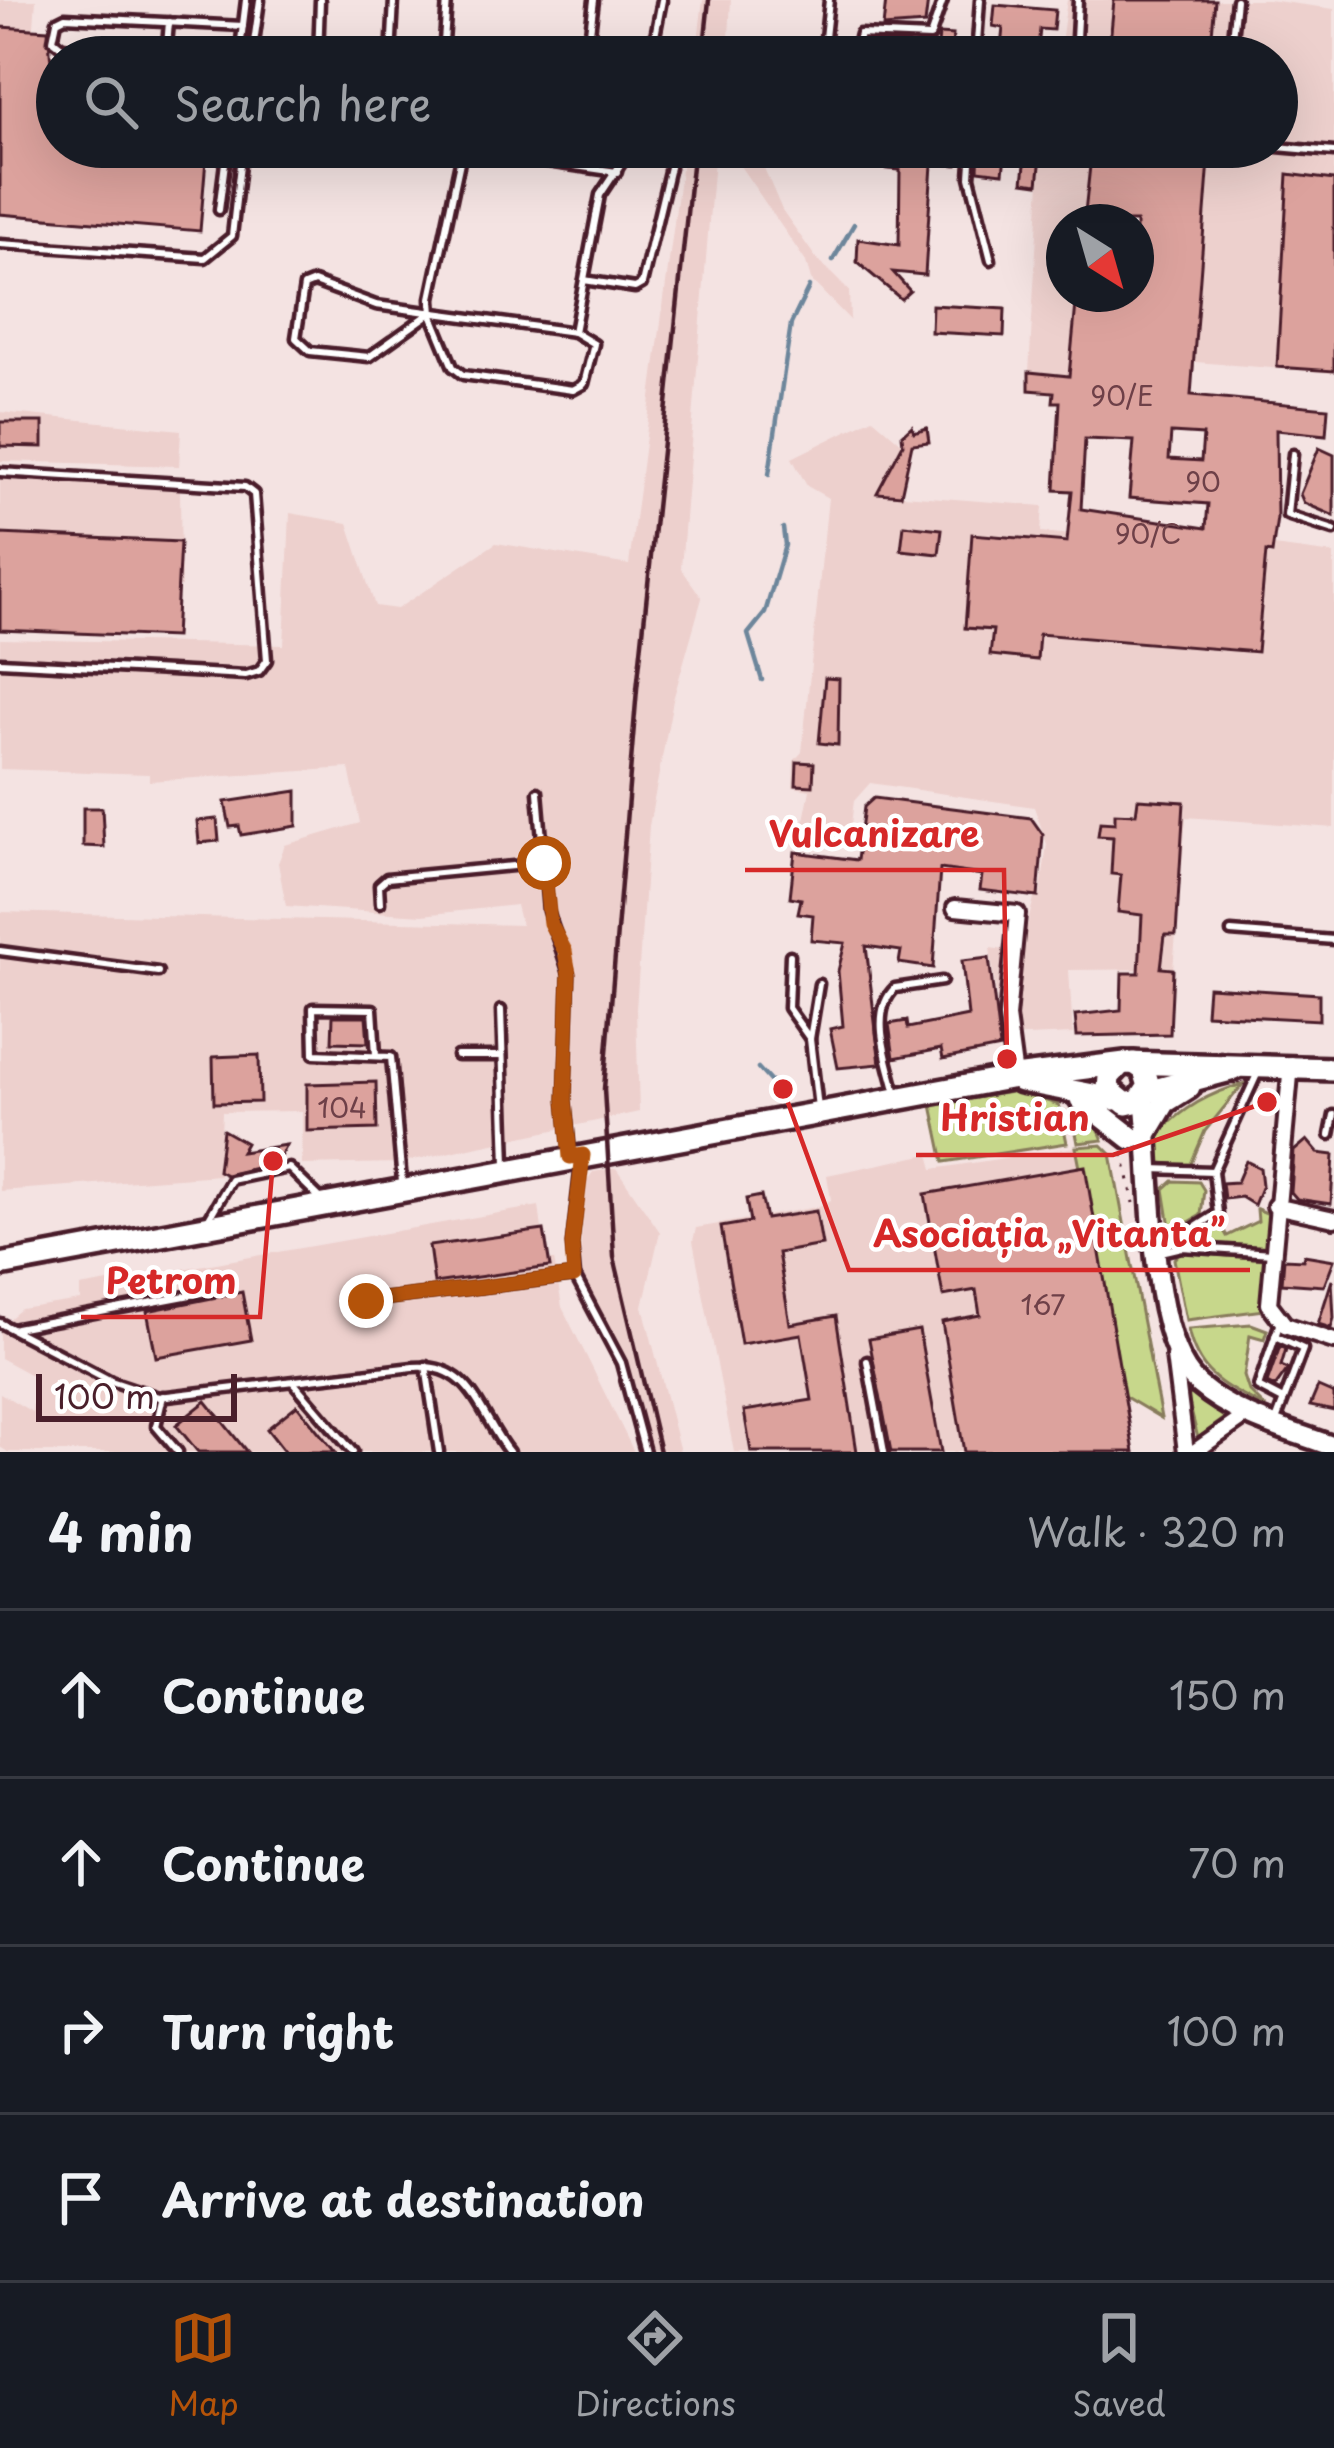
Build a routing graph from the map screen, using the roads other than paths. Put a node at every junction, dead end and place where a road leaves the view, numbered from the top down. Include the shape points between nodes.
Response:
1 (246, 0) edge
2 (260, 0) edge
3 (320, 0) edge
4 (394, 0) edge
5 (447, 0) edge
6 (594, 0) edge
7 (662, 0) edge
8 (829, 0) edge
9 (943, 0) edge
10 (980, 0) edge
11 (1078, 0) edge
12 (1236, 0) edge
13 (170, 22) junction
14 (243, 26) junction
15 (54, 36) edge
16 (168, 36) edge
17 (242, 36) edge
18 (255, 36) edge
19 (319, 36) edge
20 (392, 36) edge
21 (444, 36) edge
22 (590, 36) edge
23 (654, 36) edge
24 (825, 36) edge
25 (859, 36) edge
26 (906, 36) edge
27 (929, 36) edge
28 (977, 36) edge
29 (1076, 36) edge
30 (1232, 36) edge
31 (1298, 149) edge
32 (1334, 152) edge
33 (224, 168) edge
34 (240, 168) edge
35 (458, 168) edge
36 (588, 168) edge
37 (619, 168) edge
38 (670, 168) edge
39 (971, 168) edge
40 (616, 172) junction
41 (219, 210) dead end
42 (0, 244) edge
43 (991, 260) dead end
44 (584, 280) junction
45 (432, 312) junction
46 (574, 332) junction
47 (1293, 454) dead end
48 (0, 472) edge
49 (1334, 530) edge
50 (0, 662) edge
51 (538, 792) dead end
52 (544, 863) junction
53 (380, 903) dead end
54 (955, 908) dead end
55 (1231, 932) dead end
56 (1334, 940) edge
57 (0, 951) edge
58 (790, 955) dead end
59 (158, 972) dead end
60 (942, 982) dead end
61 (819, 984) dead end
62 (501, 1010) dead end
63 (810, 1039) junction
64 (376, 1055) junction
65 (457, 1056) dead end
66 (502, 1056) junction
67 (1257, 1063) junction
68 (1128, 1064) junction
69 (1291, 1064) junction
70 (1334, 1069) edge
71 (1012, 1077) junction
72 (1207, 1078) junction
73 (1064, 1090) junction
74 (1146, 1094) junction
75 (896, 1097) junction
76 (1117, 1101) junction
77 (818, 1111) junction
78 (1334, 1115) edge
79 (1330, 1135) dead end
80 (1133, 1141) junction
81 (576, 1156) junction
82 (1145, 1168) junction
83 (506, 1169) junction
84 (1213, 1171) junction
85 (403, 1188) junction
86 (325, 1203) junction
87 (1275, 1206) junction
88 (1334, 1220) edge
89 (203, 1228) junction
90 (1157, 1252) junction
91 (1272, 1253) junction
92 (0, 1265) edge
93 (574, 1276) junction
94 (217, 1290) dead end
95 (366, 1301) dead end
96 (0, 1323) edge
97 (1276, 1325) junction
98 (12, 1329) junction
99 (1334, 1341) edge
100 (1174, 1356) junction
101 (867, 1361) dead end
102 (426, 1366) junction
103 (293, 1382) junction
104 (163, 1396) junction
105 (1284, 1400) junction
106 (1247, 1414) junction
107 (1275, 1425) junction
108 (1323, 1447) edge
109 (178, 1452) edge
110 (352, 1452) edge
111 (439, 1452) edge
112 (509, 1452) edge
113 (645, 1452) edge
114 (884, 1452) edge
115 (1190, 1452) edge

1 - 14 lane
2 - 18 lane
3 - 19 lane
4 - 20 lane
5 - 21 lane
6 - 22 lane
7 - 23 lane
8 - 24 lane
9 - 27 lane
10 - 28 lane
11 - 29 lane
12 - 30 lane
13 - 14 lane
13 - 15 lane via 65,17
13 - 16 lane
14 - 17 lane
25 - 26 lane
31 - 32 lane
33 - 41 lane
34 - 42 lane via 232,236 206,258
35 - 45 lane
36 - 40 lane
37 - 40 lane
38 - 44 lane via 642,284
39 - 43 lane
40 - 44 lane via 600,195
44 - 46 lane
45 - 45 lane via 376,305 314,282 300,297 296,338 310,351 369,357
45 - 46 lane
45 - 46 lane via 463,375 577,388 594,344
47 - 49 lane via 1287,514
48 - 50 lane via 245,487 254,494 267,659 246,675
51 - 52 lane
52 - 53 lane via 387,878
52 - 81 lane via 550,923 569,974 565,1100
54 - 71 street via 1017,914 1007,1017
55 - 56 lane
57 - 59 lane
58 - 63 lane via 788,1008
60 - 75 lane via 895,988 886,997 882,1028
61 - 63 lane
62 - 66 lane
63 - 77 lane
64 - 64 lane via 373,1010 315,1006 314,1054
64 - 85 lane via 391,1057
65 - 66 lane
66 - 83 lane
67 - 68 main road
67 - 69 main road
67 - 72 main road
67 - 84 lane
68 - 71 main road
68 - 74 main road via 1147,1075
68 - 76 main road via 1107,1083
69 - 70 main road
69 - 87 street
71 - 73 main road
71 - 75 main road
72 - 74 main road
72 - 80 main road via 1166,1102
73 - 76 main road
73 - 80 main road
74 - 76 main road
74 - 80 main road
75 - 77 main road
76 - 80 main road
77 - 81 main road
78 - 79 lane
80 - 82 main road
81 - 83 main road
81 - 93 lane
82 - 84 lane
82 - 90 main road
83 - 85 main road
84 - 90 lane via 1219,1213
85 - 86 main road
86 - 89 main road
86 - 89 lane via 289,1168 231,1180
87 - 88 street
87 - 91 street
89 - 92 main road
90 - 91 lane
90 - 100 main road
91 - 97 street
93 - 95 lane
93 - 113 lane via 615,1348
94 - 98 lane
96 - 98 lane
97 - 99 street
97 - 105 lane via 1303,1348
97 - 105 lane via 1258,1387
98 - 104 lane via 111,1381
100 - 106 main road via 1199,1385
100 - 115 street
101 - 114 lane
102 - 103 lane
102 - 111 lane
102 - 112 lane via 449,1371 475,1392
103 - 104 lane
103 - 110 lane
104 - 109 lane via 156,1426
105 - 107 lane
106 - 107 main road
106 - 115 street
107 - 108 main road

